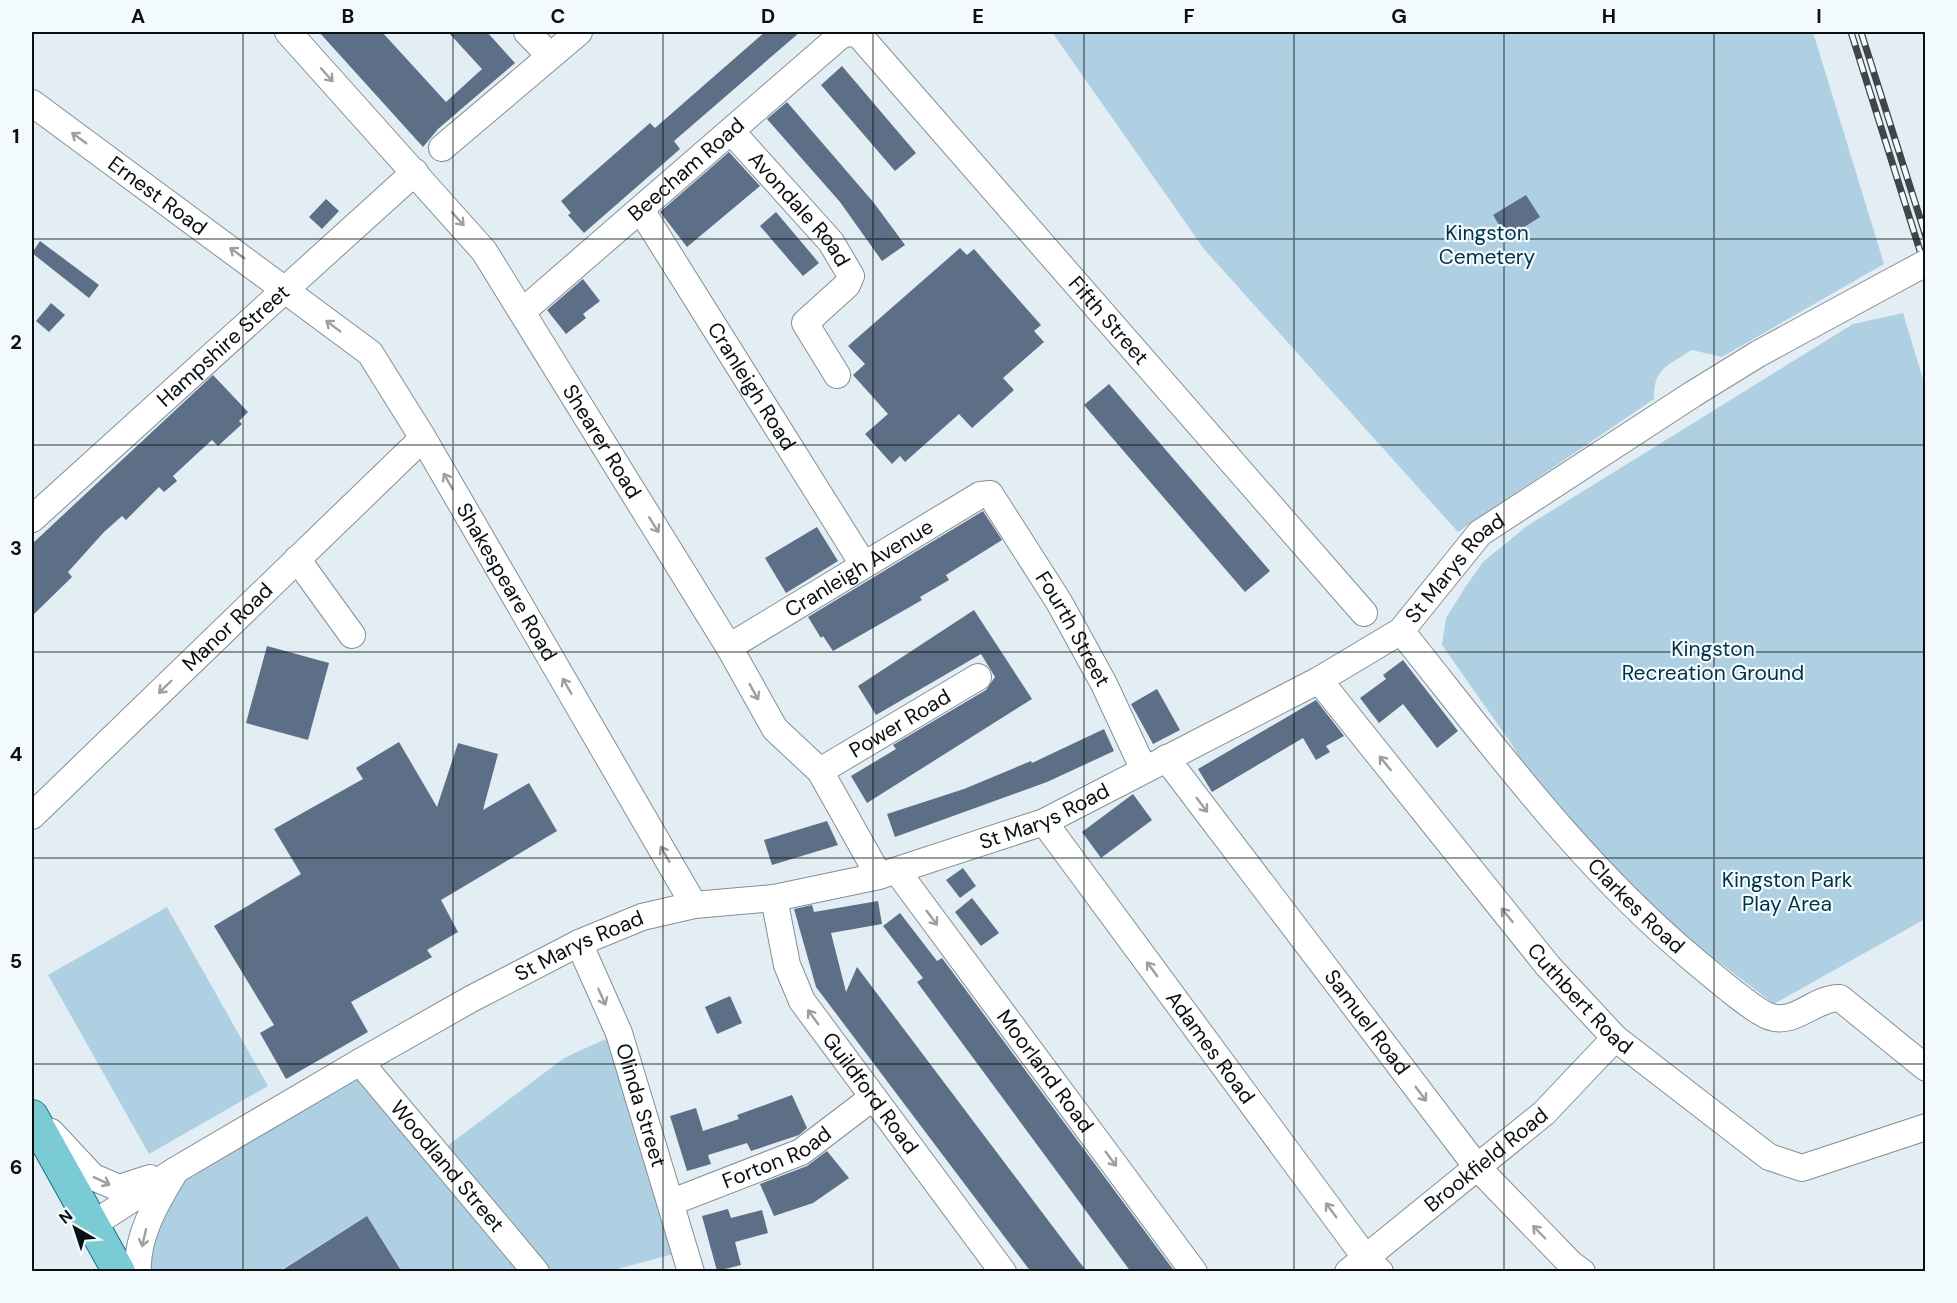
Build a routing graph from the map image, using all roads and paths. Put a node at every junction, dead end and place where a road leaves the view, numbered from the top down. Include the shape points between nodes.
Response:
1 (288, 32) edge
2 (527, 32) edge
3 (579, 32) edge
4 (851, 32) edge
5 (550, 57) junction
6 (32, 103) edge
7 (731, 131) junction
8 (442, 148) dead end
9 (415, 172) junction
10 (641, 210) junction
11 (1926, 263) edge
12 (284, 288) junction
13 (523, 311) junction
14 (837, 375) dead end
15 (423, 438) junction
16 (990, 494) joint
17 (32, 519) edge
18 (297, 559) junction
19 (863, 564) junction
20 (1364, 613) dead end
21 (1401, 631) junction
22 (352, 635) dead end
23 (729, 647) junction
24 (978, 677) dead end
25 (1319, 680) junction
26 (1155, 764) junction
27 (820, 771) junction
28 (32, 816) edge
29 (1044, 822) junction
30 (888, 874) junction
31 (774, 898) junction
32 (694, 905) junction
33 (579, 943) junction
34 (1615, 1038) junction
35 (360, 1062) junction
36 (1926, 1068) edge
37 (872, 1098) junction
38 (32, 1110) edge
39 (32, 1116) edge
40 (1926, 1127) edge
41 (1477, 1167) junction
42 (176, 1170) junction
43 (672, 1202) junction
44 (92, 1225) junction
45 (1364, 1267) edge
46 (119, 1272) edge
47 (138, 1272) edge
48 (536, 1272) edge
49 (692, 1272) edge
50 (1003, 1272) edge
51 (1194, 1272) edge
52 (1582, 1272) edge

1 -> 9 street, Shearer Road
2 - 5 street
3 - 5 street
4 - 7 street, Beecham Road via 840,36
4 - 20 street, Fifth Street via 860,36
5 - 8 street
12 -> 6 street, Ernest Road
7 - 10 street, Beecham Road
7 - 14 street, Avondale Road via 831,242 847,267 848,285 805,323
9 - 12 street, Hampshire Street
9 -> 13 street, Shearer Road via 472,234
10 - 13 street, Beecham Road
10 - 19 street, Cranleigh Road
11 - 21 street, St Marys Road, bridge via 1702,388 1480,533
15 -> 12 street, Shakespeare Road via 370,353
12 - 17 street, Hampshire Street
13 -> 23 street, Shearer Road
15 - 18 street, Manor Road
32 -> 15 street, Shakespeare Road
16 - 19 street, Cranleigh Avenue via 980,495
16 - 26 street, Fourth Street
18 - 22 street
18 -> 28 street, Manor Road
19 - 23 street, Cranleigh Avenue
21 - 25 street, St Marys Road
21 - 36 street, Clarkes Road via 1572,843 1647,921 1708,972 1768,1016 1787,1019 1830,998 1840,998
23 -> 27 street, Shearer Road via 775,729
24 - 27 street, Power Road
25 - 26 street, St Marys Road
34 -> 25 street, Cuthbert Road via 1548,966
26 - 29 street, St Marys Road
26 -> 41 street, Samuel Road
27 - 30 street, Shearer Road
29 - 30 street, St Marys Road
45 -> 29 street, Adames Road
30 - 31 street, St Marys Road
30 -> 51 street, Moorland Road
31 - 32 street, St Marys Road
37 -> 31 street, Guildford Road via 802,1001 787,965
32 - 33 street, St Marys Road via 642,917
33 - 35 street, St Marys Road
33 -> 43 street, Olinda Street via 619,1033
34 - 40 street, Cuthbert Road via 1769,1157 1802,1168
34 - 41 street, Brookfield Road via 1544,1113
35 - 42 street, St Marys Road
35 - 48 street, Woodland Street
37 - 43 street, Forton Road via 801,1152
37 - 50 street, Guildford Road
38 -> 42 street via 93,1177 119,1188
39 - 44 main road
41 - 45 street, Brookfield Road
52 -> 41 street, Samuel Road
42 - 44 street, St Marys Road
42 -> 47 street via 153,1208
43 - 49 street, Olinda Street
44 - 46 main road

